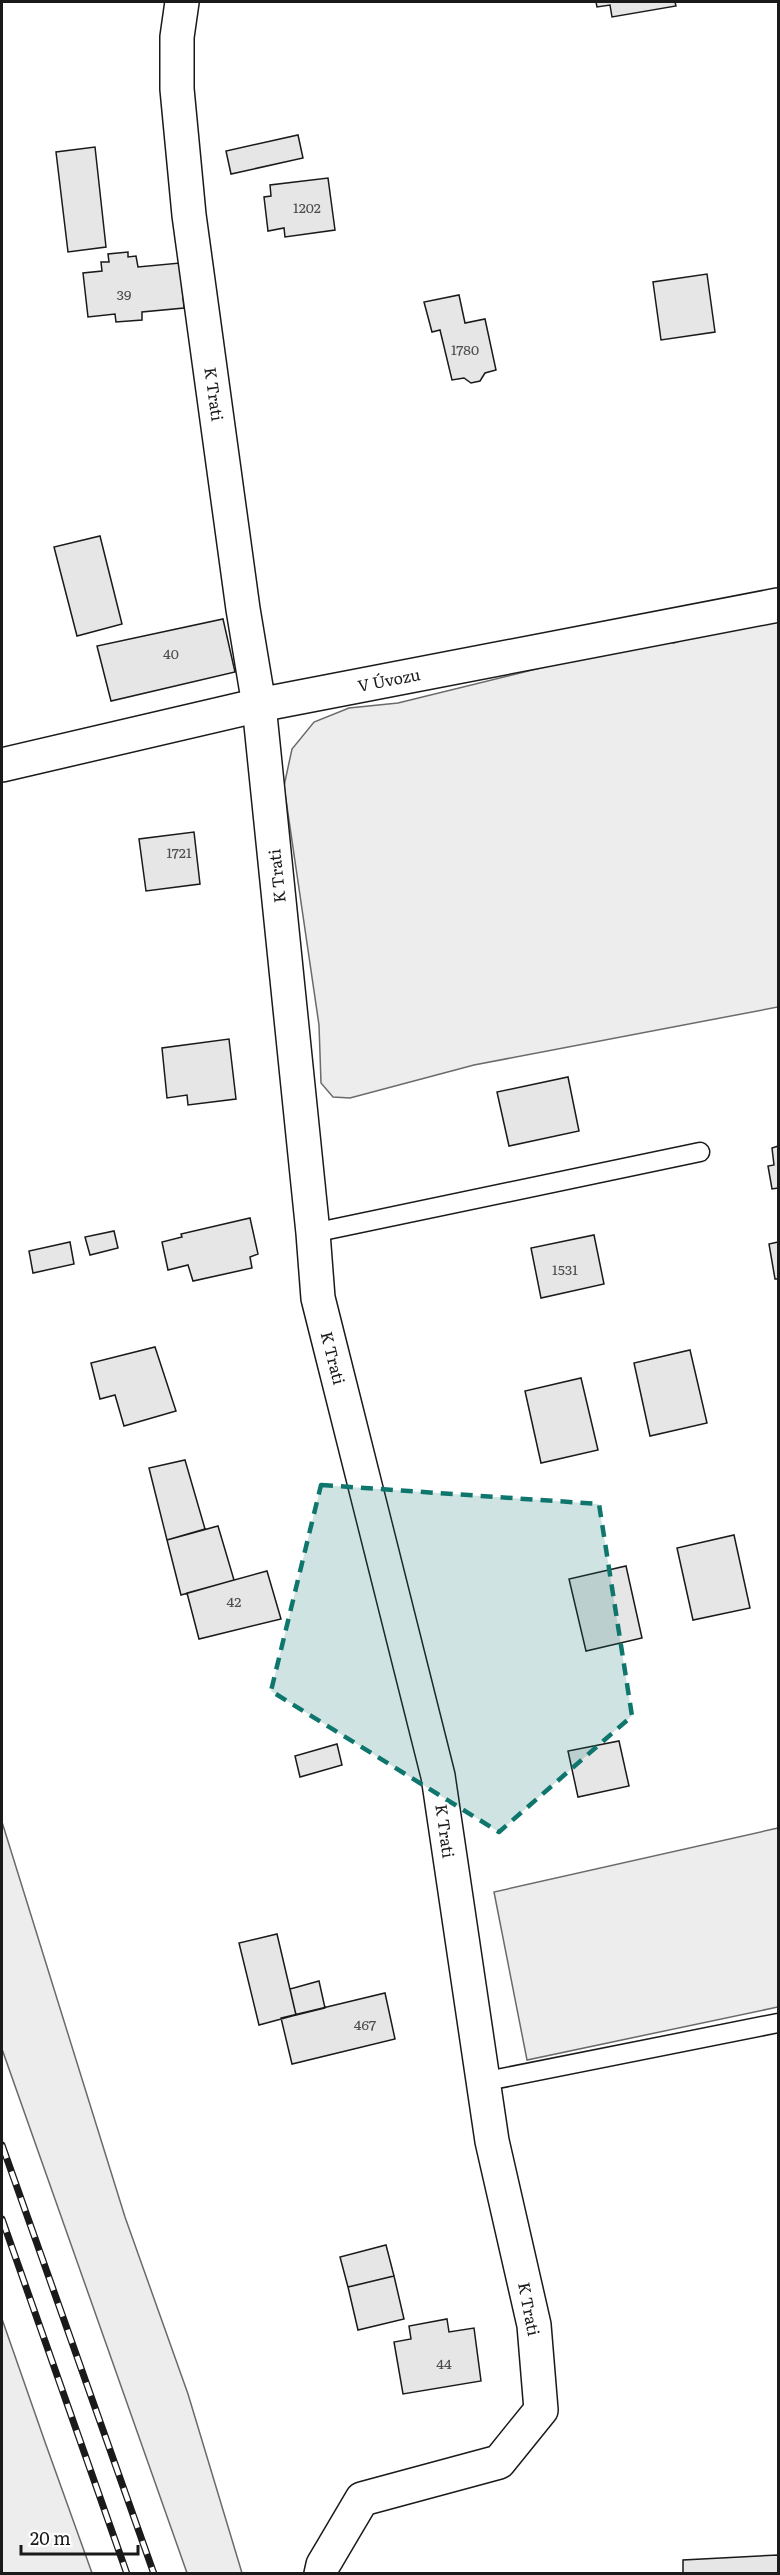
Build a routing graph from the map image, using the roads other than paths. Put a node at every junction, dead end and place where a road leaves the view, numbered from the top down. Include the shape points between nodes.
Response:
1 (182, 2) edge
2 (778, 605) edge
3 (260, 705) junction
4 (2, 765) edge
5 (700, 1152) dead end
6 (314, 1233) junction
7 (778, 2023) edge
8 (482, 2082) junction
9 (321, 2574) edge

1 - 3 street, K Trati via 177,89 189,215 243,609
2 - 3 street, V Úvozu
3 - 4 street, V Úvozu
3 - 6 street, K Trati
5 - 6 lane
6 - 8 street, K Trati via 318,1298 438,1776
7 - 8 lane
8 - 9 street, K Trati via 534,2325 541,2410 499,2462 362,2499

